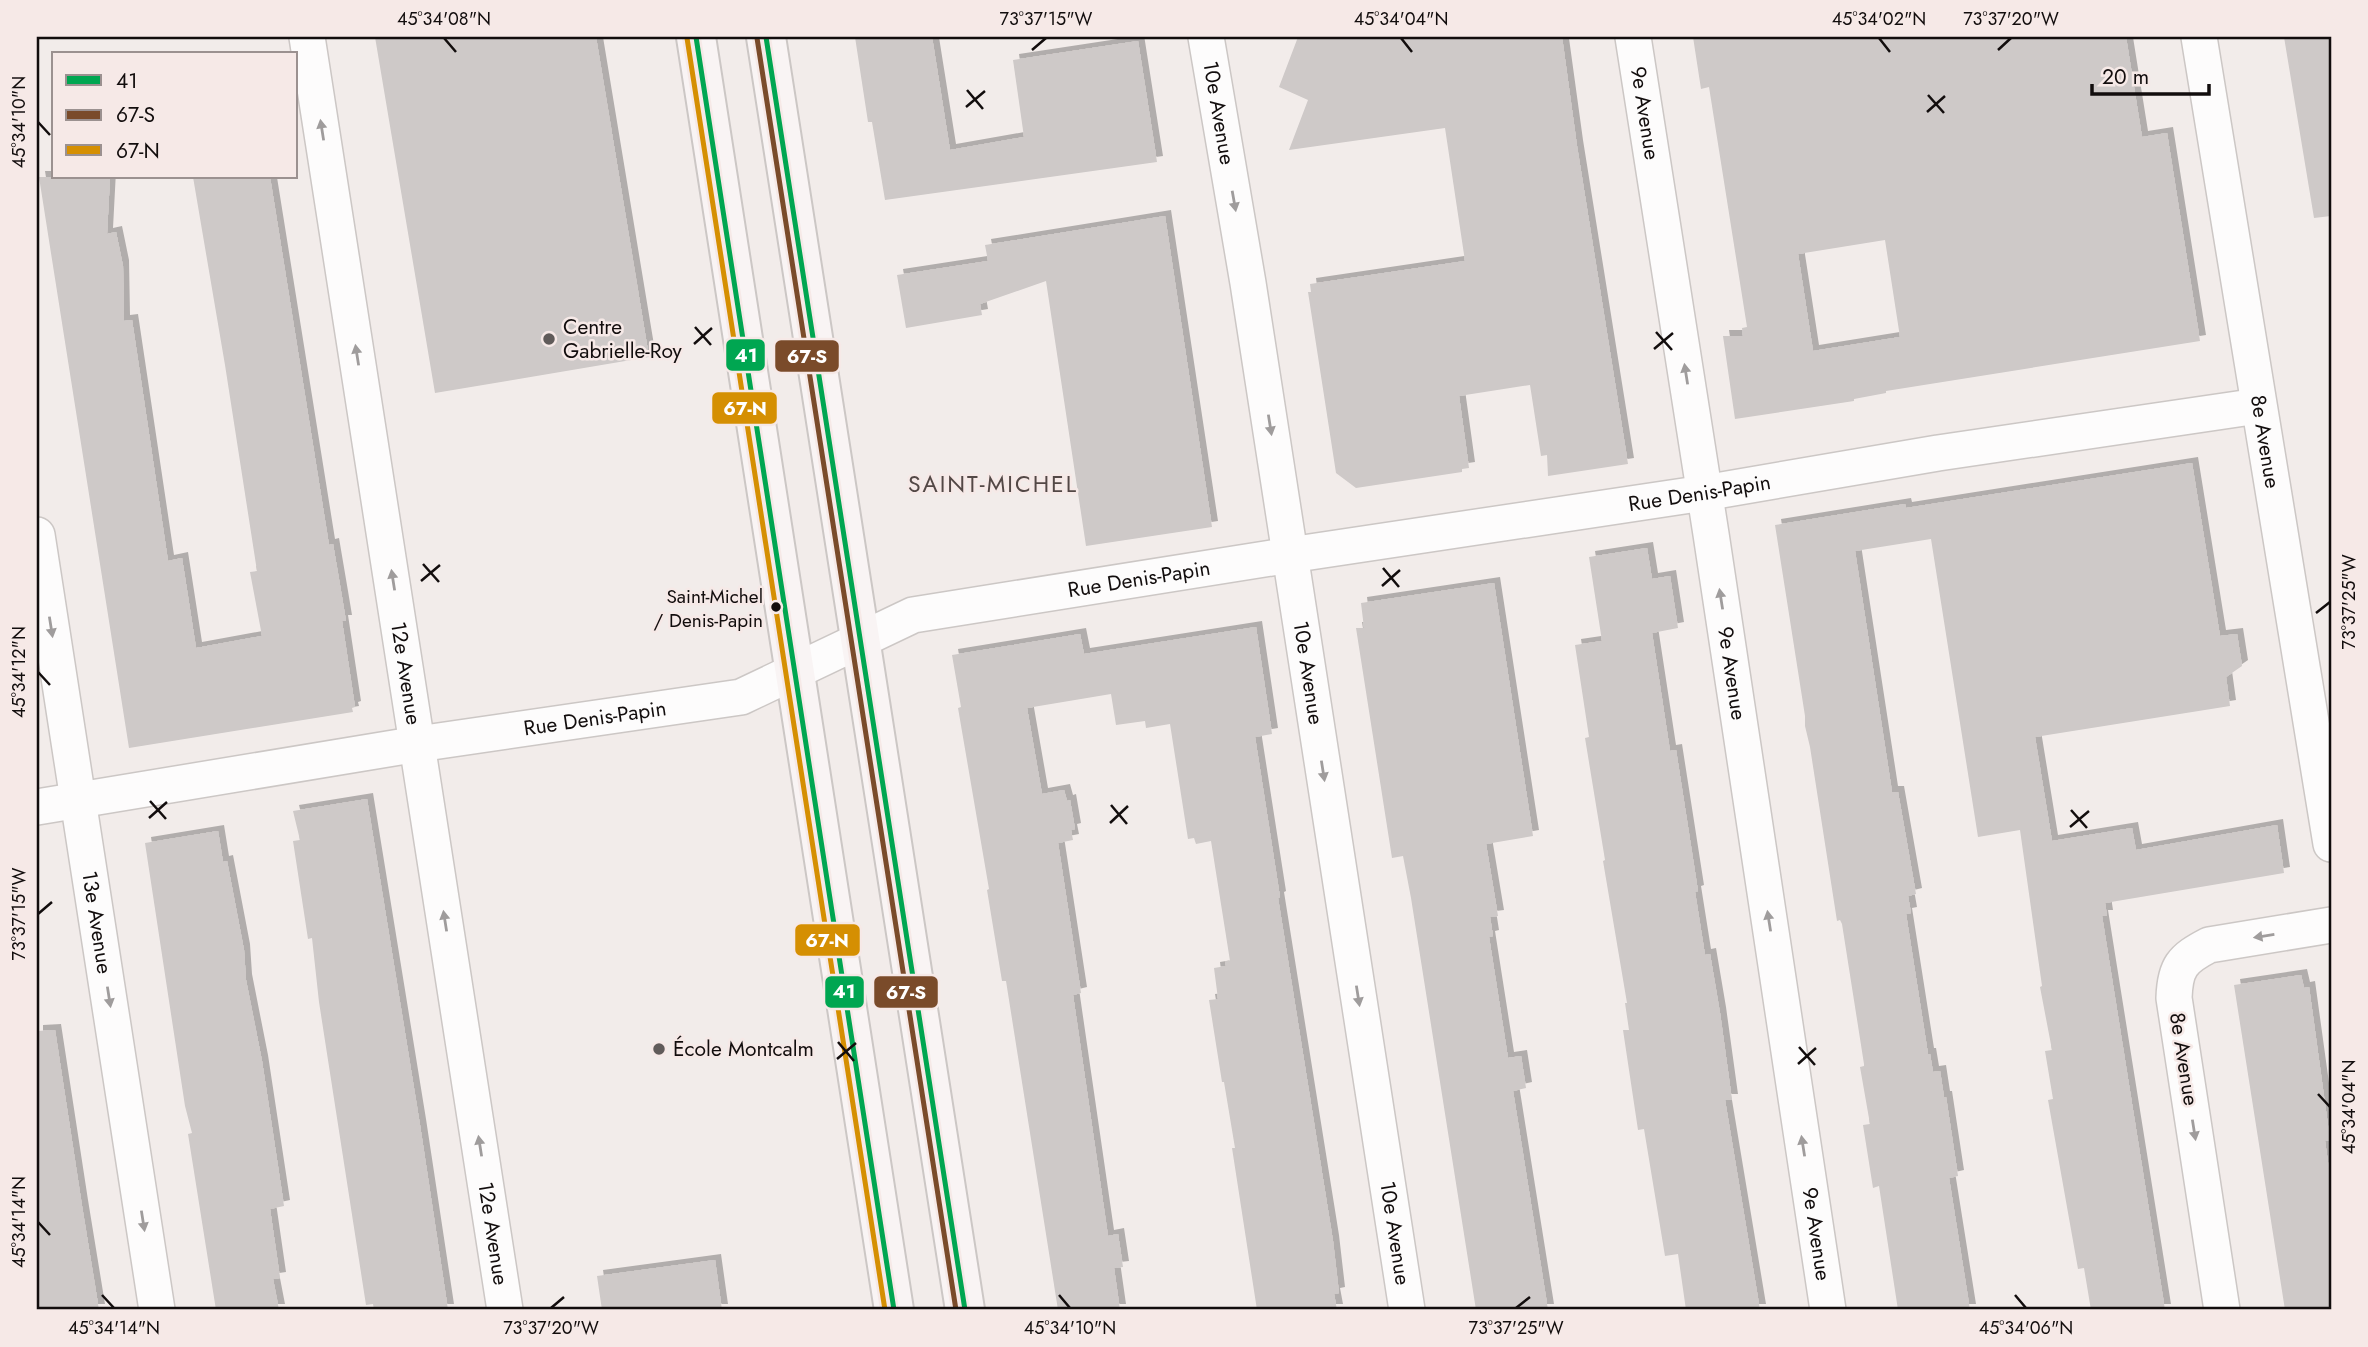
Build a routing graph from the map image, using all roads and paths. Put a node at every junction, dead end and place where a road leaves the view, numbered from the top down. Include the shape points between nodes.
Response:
1 (307, 37) edge
2 (696, 37) edge
3 (766, 37) edge
4 (1206, 37) edge
5 (1633, 37) edge
6 (2199, 37) edge
7 (2258, 406) junction
8 (1704, 493) junction
9 (37, 535) edge
10 (1290, 555) junction
11 (859, 640) junction
12 (794, 671) junction
13 (418, 744) junction
14 (79, 801) junction
15 (37, 807) edge
16 (2331, 844) edge
17 (2331, 925) edge
18 (157, 1310) edge
19 (505, 1310) edge
20 (894, 1310) edge
21 (965, 1310) edge
22 (1407, 1310) edge
23 (1828, 1310) edge
24 (2222, 1310) edge

13 -> 1 street, 12e Avenue
2 - 12 main road
3 - 11 main road
4 -> 10 street, 10e Avenue
8 -> 5 street, 9e Avenue
6 - 7 street, 8e Avenue
7 - 8 street, Rue Denis-Papin
7 - 16 street, 8e Avenue
8 - 10 street, Rue Denis-Papin
23 -> 8 street, 9e Avenue
9 -> 14 street, 13e Avenue
10 - 11 street, Rue Denis-Papin via 913,615
10 -> 22 street, 10e Avenue
11 - 12 street, Rue Denis-Papin
11 - 21 main road
12 - 13 street, Rue Denis-Papin via 741,697
12 - 20 main road
13 - 14 street, Rue Denis-Papin
19 -> 13 street, 12e Avenue
14 - 15 street, Rue Denis-Papin
14 -> 18 street, 13e Avenue
17 -> 24 street, 8e Avenue via 2209,945 2180,966 2175,981

